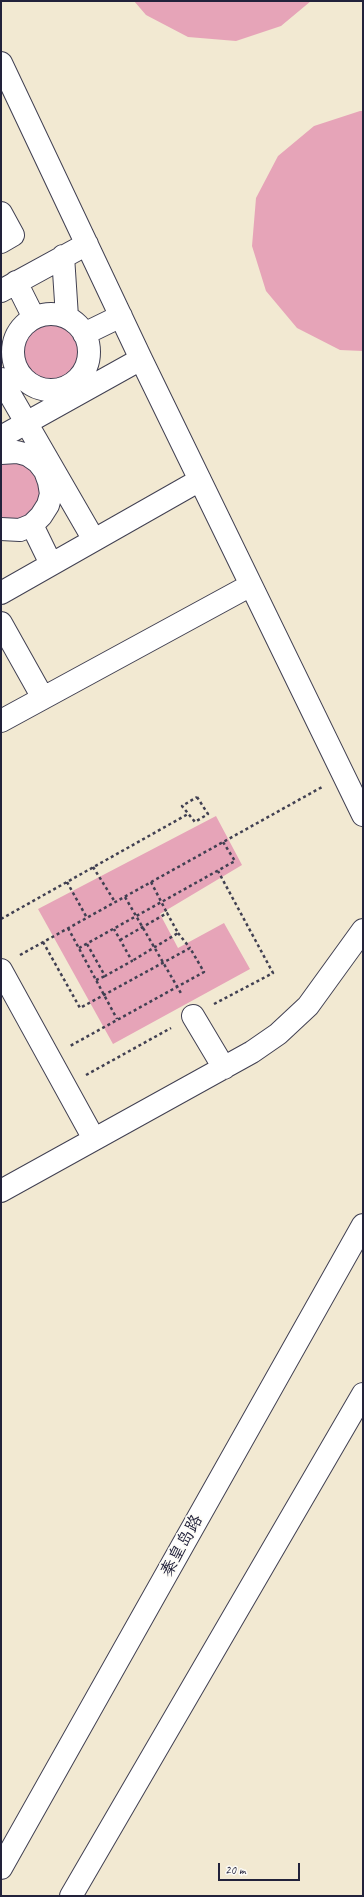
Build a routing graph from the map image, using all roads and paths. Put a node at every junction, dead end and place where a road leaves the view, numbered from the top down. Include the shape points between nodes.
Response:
1 (1, 63) edge
2 (1, 213) edge
3 (1, 242) edge
4 (87, 244) junction
5 (63, 256) junction
6 (8, 286) edge
7 (121, 316) junction
8 (67, 317) junction
9 (34, 318) junction
10 (84, 334) junction
11 (8, 336) edge
12 (88, 358) junction
13 (134, 363) junction
14 (6, 375) edge
15 (39, 388) junction
16 (70, 392) junction
17 (19, 427) edge
18 (1, 453) edge
19 (22, 454) junction
20 (47, 467) junction
21 (200, 480) junction
22 (70, 499) junction
23 (19, 528) edge
24 (94, 540) junction
25 (51, 564) junction
26 (251, 585) junction
27 (1, 593) edge
28 (1, 623) edge
29 (43, 698) junction
30 (1, 721) edge
31 (344, 776) junction
32 (188, 814) junction
33 (363, 815) edge
34 (223, 842) junction
35 (93, 868) junction
36 (218, 870) junction
37 (67, 882) junction
38 (150, 882) junction
39 (125, 896) junction
40 (114, 902) junction
41 (161, 902) junction
42 (167, 913) junction
43 (137, 916) junction
44 (87, 918) junction
45 (1, 919) edge
46 (143, 927) junction
47 (68, 928) junction
48 (114, 929) junction
49 (363, 930) edge
50 (178, 933) junction
51 (120, 940) junction
52 (43, 942) junction
53 (87, 944) junction
54 (155, 947) junction
55 (79, 948) junction
56 (190, 948) junction
57 (19, 955) dead end
58 (132, 961) junction
59 (164, 964) junction
60 (1, 970) edge
61 (105, 976) junction
62 (96, 980) junction
63 (176, 986) junction
64 (105, 996) junction
65 (193, 1016) junction
66 (117, 1019) junction
67 (49, 1058) junction
68 (224, 1068) junction
69 (65, 1086) junction
70 (94, 1139) junction
71 (1, 1190) edge
72 (363, 1225) edge
73 (363, 1394) edge
74 (1, 1868) edge
75 (71, 1896) edge

1 - 4 street
2 - 3 street via 13,235
4 - 5 street
4 - 7 street
5 - 6 street
5 - 8 street
6 - 9 street
7 - 10 street
7 - 13 street
8 - 9 street via 43,314
8 - 10 street via 77,324
9 - 11 street
10 - 12 street
11 - 14 street via 12,352
12 - 13 street
12 - 16 street via 84,370
13 - 16 street
13 - 21 street
14 - 15 street via 21,375
14 - 17 street
15 - 16 street
15 - 17 street
16 - 17 street
17 - 19 street
17 - 20 street
18 - 19 street
19 - 20 street
20 - 22 street
20 - 23 street via 50,494 48,505
21 - 24 street
21 - 26 street
22 - 23 street
22 - 24 street
23 - 25 street
24 - 25 street
25 - 27 street
26 - 29 street
26 - 31 street
28 - 29 street
29 - 30 street
31 - 33 street
31 - 34 path
32 - 32 path via 182,806 197,797 208,814 195,822
32 - 35 path
34 - 36 path via 235,861
34 - 38 path
35 - 37 path
35 - 40 path
36 - 41 path
36 - 65 path via 273,973
37 - 44 path
37 - 45 path
38 - 39 path
38 - 41 path
39 - 40 path
39 - 43 path
40 - 44 path
41 - 42 path
41 - 43 path
42 - 46 path
42 - 50 path
43 - 46 path
43 - 48 path
44 - 47 path
46 - 51 path
46 - 54 path
47 - 52 path
47 - 55 path
48 - 51 path
48 - 53 path
49 - 68 street via 308,1006 278,1034
50 - 54 path
50 - 56 path
51 - 58 path
52 - 57 path
52 - 64 path via 80,1008
53 - 55 path
53 - 61 path
54 - 58 path
54 - 59 path
55 - 62 path
56 - 59 path
56 - 63 path via 204,972
58 - 61 path
59 - 63 path
59 - 64 path
60 - 67 street
61 - 62 path
62 - 64 path
63 - 66 path
64 - 66 path
65 - 68 street
65 - 69 path
66 - 67 path
67 - 69 street
68 - 70 street
69 - 70 street
70 - 71 street
72 - 74 street, 秦皇岛路
73 - 75 street

